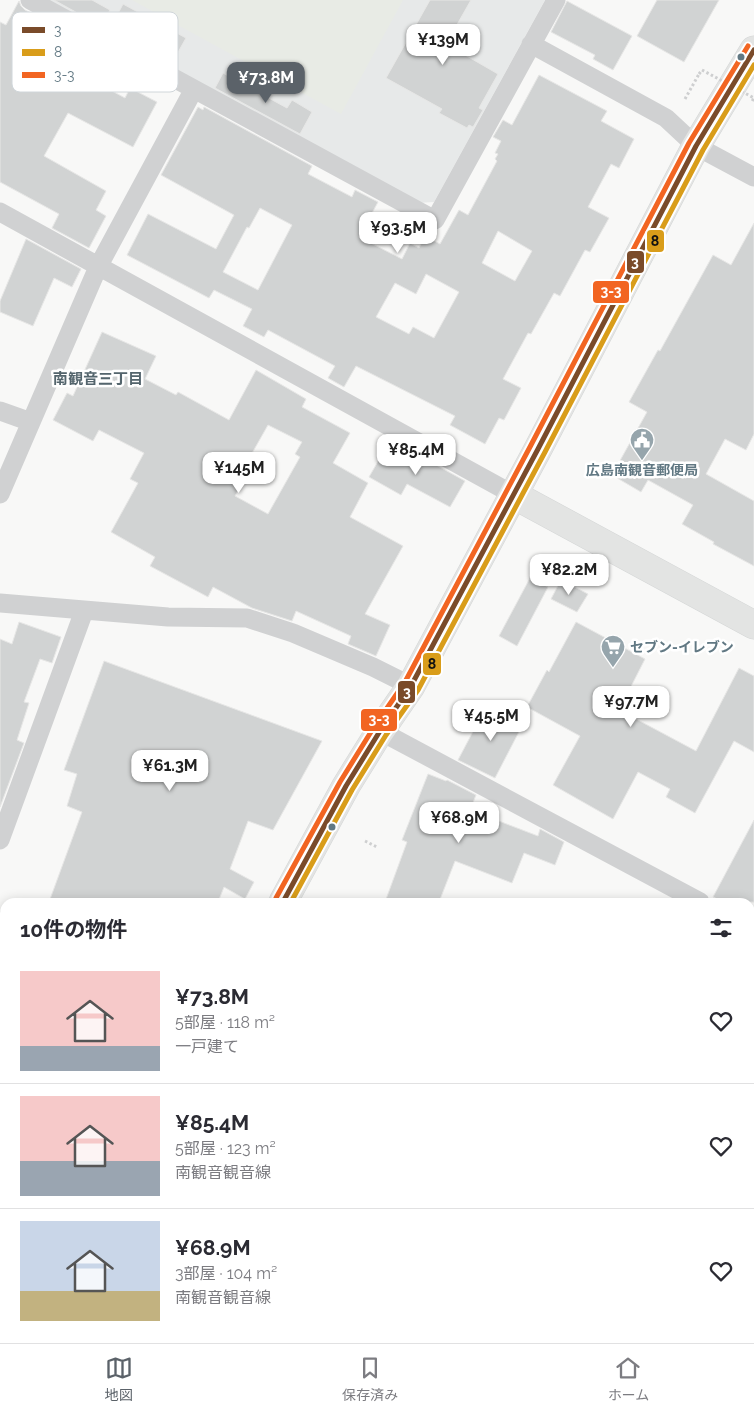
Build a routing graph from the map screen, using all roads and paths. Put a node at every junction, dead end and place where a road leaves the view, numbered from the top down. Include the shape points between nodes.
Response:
1 (30, 0) edge
2 (556, 0) edge
3 (52, 12) edge
4 (531, 44) junction
5 (754, 50) edge
6 (178, 80) edge
7 (194, 89) junction
8 (686, 99) dead end
9 (751, 102) dead end
10 (696, 146) junction
11 (754, 177) edge
12 (0, 212) edge
13 (98, 267) junction
14 (0, 411) edge
15 (31, 422) junction
16 (0, 494) edge
17 (514, 495) junction
18 (0, 603) edge
19 (84, 611) junction
20 (754, 624) edge
21 (411, 686) junction
22 (380, 731) junction
23 (0, 840) edge
24 (365, 841) dead end
25 (377, 847) dead end
26 (284, 898) edge
27 (693, 898) edge

1 - 3 street
2 - 4 street
4 - 7 street via 434,220
4 - 10 street via 666,118
5 - 10 main road
6 - 7 street
7 - 13 street
8 - 9 path, bridge via 702,70 754,98
10 - 11 street
10 - 17 main road
12 - 13 street
13 - 15 street
13 - 17 street
14 - 15 street
15 - 16 street
17 - 20 main road
17 - 21 main road
18 - 19 street
19 - 21 street via 247,618 302,637
19 - 23 street
21 - 22 main road
22 - 26 main road
22 - 27 street
24 - 25 path

